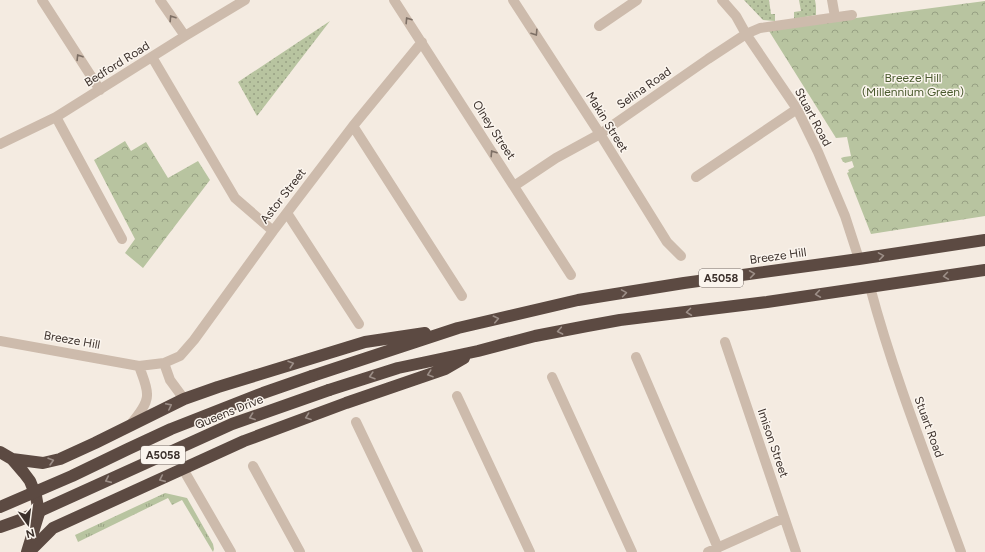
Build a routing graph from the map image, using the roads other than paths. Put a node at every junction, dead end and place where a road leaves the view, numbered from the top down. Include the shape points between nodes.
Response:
1 (42, 0) edge
2 (160, 0) edge
3 (245, 0) edge
4 (394, 0) edge
5 (514, 0) edge
6 (637, 0) edge
7 (722, 0) edge
8 (832, 0) edge
9 (852, 15) dead end
10 (835, 18) junction
11 (599, 26) dead end
12 (746, 34) junction
13 (184, 36) junction
14 (422, 42) junction
15 (152, 57) junction
16 (100, 90) junction
17 (797, 110) junction
18 (56, 117) junction
19 (354, 126) junction
20 (600, 134) junction
21 (0, 144) edge
22 (696, 177) dead end
23 (514, 186) junction
24 (287, 213) junction
25 (273, 231) junction
26 (122, 239) dead end
27 (985, 240) edge
28 (681, 256) dead end
29 (860, 259) junction
30 (985, 270) edge
31 (571, 275) dead end
32 (870, 287) junction
33 (462, 296) dead end
34 (359, 324) dead end
35 (458, 328) junction
36 (0, 340) edge
37 (725, 342) dead end
38 (478, 351) junction
39 (636, 357) dead end
40 (164, 363) junction
41 (139, 366) junction
42 (552, 377) dead end
43 (457, 396) dead end
44 (184, 399) junction
45 (356, 422) dead end
46 (129, 427) junction
47 (0, 452) edge
48 (12, 459) junction
49 (253, 466) dead end
50 (184, 469) junction
51 (0, 507) edge
52 (784, 518) junction
53 (0, 527) edge
54 (718, 548) junction
55 (28, 552) edge
56 (231, 552) edge
57 (300, 552) edge
58 (418, 552) edge
59 (530, 552) edge
60 (632, 552) edge
61 (708, 552) edge
62 (796, 552) edge
63 (960, 552) edge

16 -> 1 street
13 -> 2 street
3 - 13 street, Bedford Road
14 -> 4 street, Olney Street
5 -> 20 street, Makin Street
6 - 11 street
7 - 12 street, Stuart Road via 736,16
8 - 10 street
9 - 10 street, Selina Road
10 - 12 street, Selina Road via 760,28
12 - 17 street, Stuart Road
12 - 20 street, Selina Road
13 - 15 street, Bedford Road
14 - 19 street, Astor Street
23 -> 14 street, Olney Street
15 - 16 street, Bedford Road
15 - 25 street via 235,198
16 - 18 street, Bedford Road
17 - 22 street
17 - 29 street, Stuart Road via 818,152
18 - 21 street, Bedford Road
18 - 26 street
19 - 24 street, Astor Street
19 - 33 street
20 - 23 street, Selina Road via 556,158
20 - 28 street, Makin Street via 667,242
23 - 31 street, Olney Street
24 - 25 street, Astor Street
24 - 34 street
25 - 40 street, Astor Street via 194,340 180,356
29 -> 27 highway, Breeze Hill / A5058
35 -> 29 highway, Breeze Hill / A5058 via 578,300
30 -> 32 highway, A5058
32 -> 38 highway, A5058 via 593,324
32 - 63 street, Stuart Road via 910,414
44 -> 35 highway via 365,342
35 - 51 highway, Queens Drive / A5058, bridge via 263,393 171,430
36 - 41 street, Breeze Hill
37 - 52 street, Imison Street
38 -> 50 highway via 445,369 244,441
38 -> 53 highway, Queens Drive / A5058, bridge via 398,368 232,424
39 - 54 street
40 - 41 street, Breeze Hill
40 - 44 street via 170,380
41 - 46 street via 148,396 141,412
42 - 60 street
43 - 59 street
46 -> 44 highway
45 - 58 street
48 -> 46 highway via 48,462 67,456
47 - 48 highway
48 - 55 highway via 30,481 40,513
49 - 57 street
50 -> 55 highway via 53,528
50 - 56 street
52 - 54 street
52 - 62 street, Imison Street
54 - 61 street

